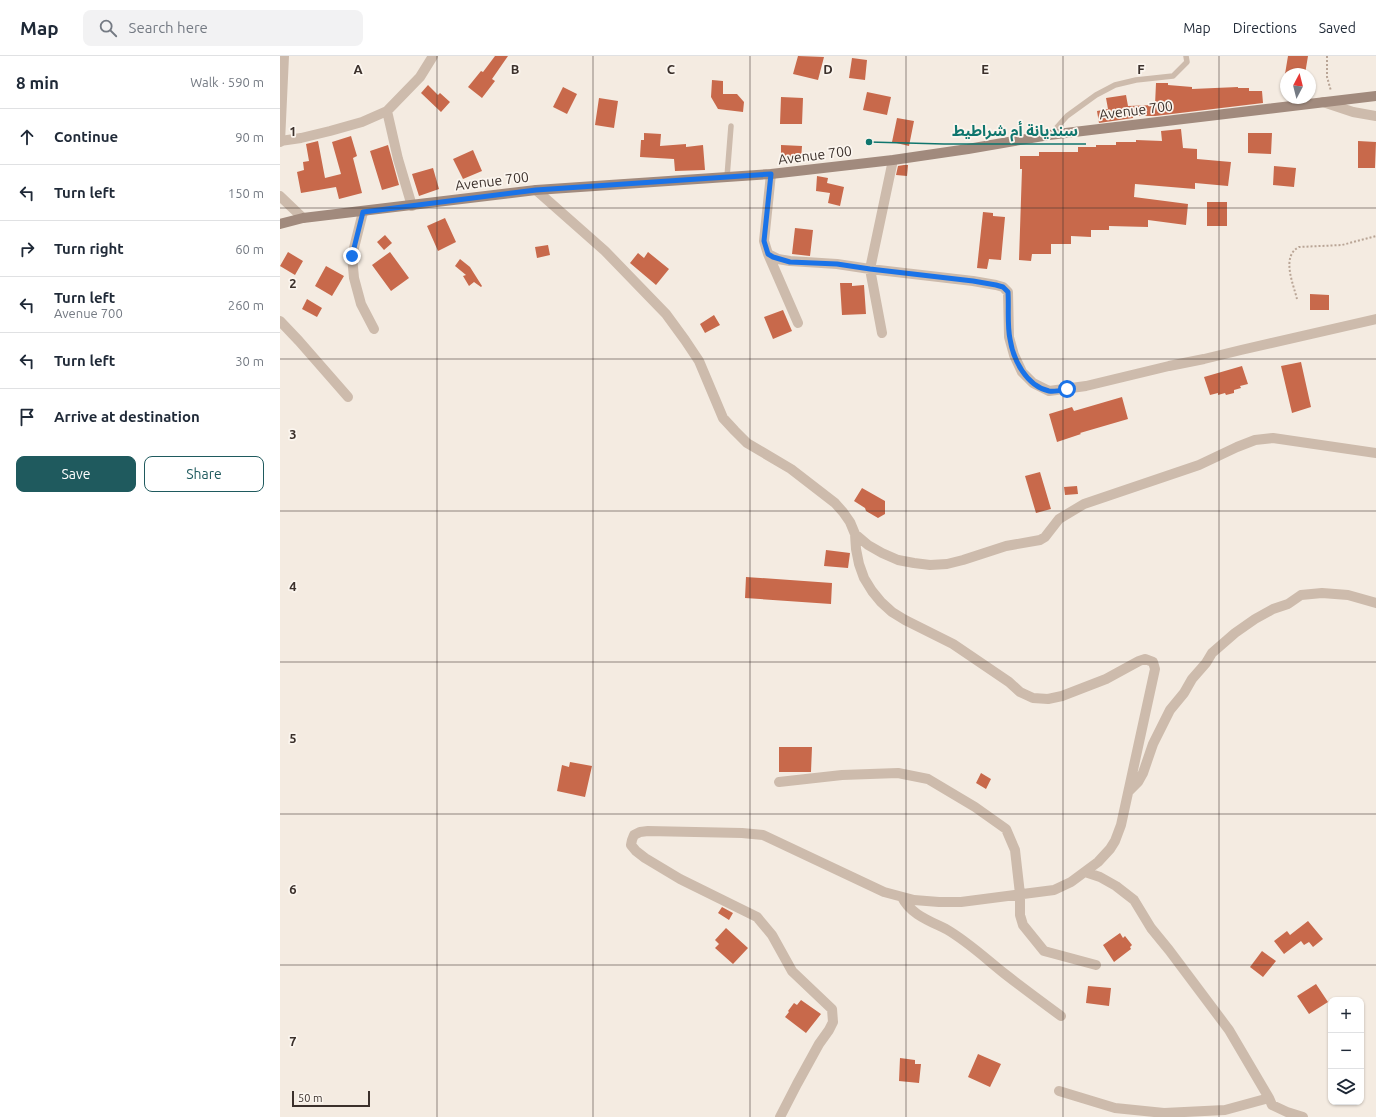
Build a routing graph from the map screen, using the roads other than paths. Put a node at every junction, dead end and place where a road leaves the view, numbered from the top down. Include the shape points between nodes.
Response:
1 (284, 56) edge
2 (433, 56) edge
3 (1186, 56) edge
4 (1376, 96) edge
5 (1328, 101) junction
6 (387, 111) junction
7 (1376, 116) edge
8 (731, 126) dead end
9 (1049, 135) junction
10 (280, 142) edge
11 (892, 160) junction
12 (771, 174) junction
13 (728, 177) junction
14 (536, 190) junction
15 (280, 196) edge
16 (412, 206) junction
17 (363, 212) junction
18 (302, 218) junction
19 (280, 224) edge
20 (768, 254) junction
21 (870, 269) junction
22 (1376, 319) edge
23 (280, 321) edge
24 (798, 323) dead end
25 (374, 329) dead end
26 (882, 333) dead end
27 (348, 397) dead end
28 (1376, 453) edge
29 (855, 534) junction
30 (1376, 603) edge
31 (779, 782) dead end
32 (1128, 791) junction
33 (1085, 872) junction
34 (1020, 894) junction
35 (902, 897) junction
36 (1096, 964) dead end
37 (1061, 1016) dead end
38 (1059, 1091) dead end
39 (1269, 1098) junction
40 (780, 1117) edge
41 (1303, 1117) edge

1 - 10 street
2 - 6 street via 420,77
3 - 9 lane via 1187,62 1172,76 1115,85 1096,95 1067,116
4 - 5 main road, Avenue 700
5 - 7 street via 1353,112
5 - 9 main road, Avenue 700
6 - 10 street via 362,122
6 - 16 street
8 - 13 lane
9 - 11 main road, Avenue 700
11 - 12 main road, Avenue 700
11 - 21 street
12 - 13 main road, Avenue 700
12 - 20 street via 764,241
13 - 14 main road, Avenue 700
14 - 16 main road, Avenue 700
14 - 29 street via 605,251 666,314 699,361 723,418 735,431 747,443 791,469 835,503 850,522
15 - 18 street
16 - 17 main road, Avenue 700
17 - 18 main road, Avenue 700
17 - 25 street via 352,256 354,278 361,304
18 - 19 main road, Avenue 700
20 - 21 street via 790,262 837,264
20 - 24 street
21 - 22 street via 973,281 1006,289 1009,337 1014,355 1022,372 1033,383 1049,391 1086,386
21 - 26 street
23 - 27 street
28 - 29 street via 1273,438 1255,440 1199,465 1084,504 1059,519 1040,540 1006,546 947,564 930,565 898,560 868,545
29 - 32 street via 859,564 864,578 881,602 905,620 953,644 1020,692 1033,698 1048,699 1062,696 1106,679 1139,661 1145,659 1153,662 1154,676
30 - 32 street via 1348,595 1301,595 1255,619 1235,633 1212,653 1170,710 1153,744 1143,773
31 - 34 street via 842,775 898,773 928,779 1006,829 1014,850
32 - 33 street via 1115,841 1098,862
33 - 34 street via 1054,890
33 - 39 street via 1116,886 1134,900 1151,928 1229,1030
34 - 35 street via 961,902
34 - 36 street via 1020,915 1023,925 1044,951
35 - 37 street via 915,912 954,934
35 - 40 street via 884,892 764,835 648,831 634,835 631,845 645,858 680,879 757,917 772,936 792,971 832,1009 833,1022 796,1084
38 - 39 street via 1115,1108 1164,1113 1225,1110
39 - 41 street via 1272,1105

